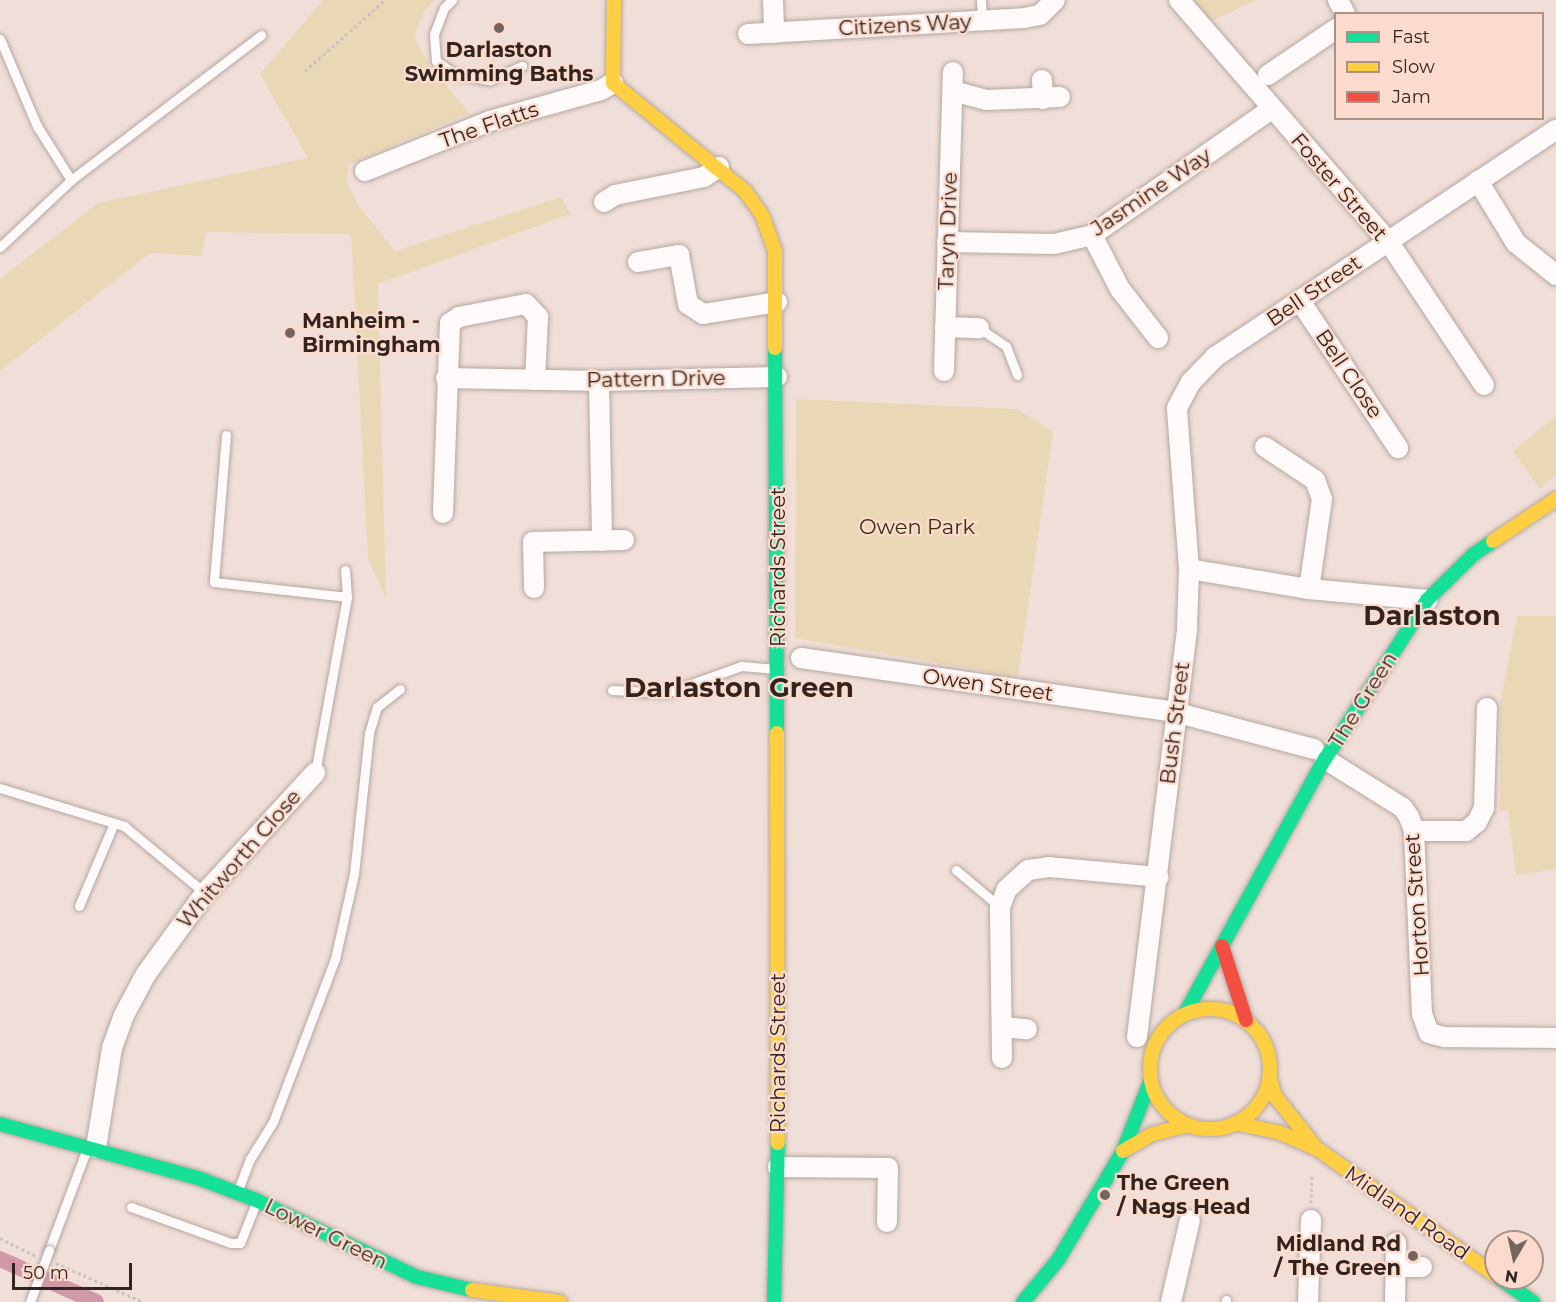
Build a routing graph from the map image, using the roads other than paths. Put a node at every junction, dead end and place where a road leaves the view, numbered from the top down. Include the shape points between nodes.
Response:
1 (452, 0) edge
2 (614, 0) edge
3 (773, 0) edge
4 (981, 0) edge
5 (1055, 0) edge
6 (1179, 0) edge
7 (982, 21) junction
8 (1334, 30) edge
9 (774, 33) junction
10 (748, 34) dead end
11 (261, 35) dead end
12 (0, 39) edge
13 (522, 66) dead end
14 (1268, 75) dead end
15 (613, 83) junction
16 (1048, 92) dead end
17 (1272, 109) junction
18 (1556, 130) edge
19 (719, 167) junction
20 (365, 171) dead end
21 (71, 180) junction
22 (1478, 181) junction
23 (604, 202) dead end
24 (1092, 235) junction
25 (1388, 241) junction
26 (947, 242) junction
27 (0, 247) edge
28 (638, 262) dead end
29 (1556, 275) edge
30 (1300, 301) junction
31 (777, 302) junction
32 (945, 327) junction
33 (980, 328) joint
34 (1158, 338) dead end
35 (944, 371) dead end
36 (1017, 375) dead end
37 (777, 377) junction
38 (446, 378) junction
39 (535, 380) junction
40 (599, 381) junction
41 (1484, 385) dead end
42 (1178, 408) joint
43 (226, 435) dead end
44 (1265, 447) dead end
45 (1398, 448) dead end
46 (1556, 500) edge
47 (442, 513) dead end
48 (624, 540) dead end
49 (602, 541) junction
50 (1189, 569) junction
51 (345, 570) dead end
52 (534, 588) dead end
53 (1309, 589) junction
54 (346, 597) junction
55 (1427, 600) junction
56 (801, 658) dead end
57 (778, 670) junction
58 (400, 688) dead end
59 (612, 690) dead end
60 (1487, 708) dead end
61 (1174, 712) junction
62 (1320, 754) junction
63 (315, 772) joint
64 (0, 788) edge
65 (114, 823) junction
66 (1414, 831) junction
67 (956, 870) dead end
68 (1159, 878) junction
69 (205, 893) junction
70 (78, 906) dead end
71 (1000, 907) junction
72 (1222, 946) junction
73 (1184, 1015) junction
74 (1246, 1020) junction
75 (1002, 1027) junction
76 (1027, 1029) dead end
77 (1137, 1037) dead end
78 (1556, 1038) edge
79 (1002, 1058) dead end
80 (1151, 1079) junction
81 (1270, 1079) junction
82 (0, 1124) edge
83 (1235, 1124) junction
84 (1188, 1125) junction
85 (92, 1148) junction
86 (1316, 1149) junction
87 (1123, 1151) junction
88 (778, 1167) junction
89 (237, 1192) junction
90 (256, 1200) junction
91 (131, 1207) dead end
92 (1190, 1220) dead end
93 (1311, 1220) road end
94 (887, 1222) dead end
95 (1396, 1243) dead end
96 (1396, 1267) junction
97 (1422, 1267) dead end
98 (1484, 1267) edge
99 (1516, 1290) edge
100 (30, 1302) edge
101 (560, 1302) edge
102 (774, 1302) edge
103 (1023, 1302) edge
104 (1171, 1302) edge
105 (1308, 1302) edge
106 (1395, 1302) edge
107 (1533, 1302) edge

1 - 13 lane via 444,8 435,34 435,61 454,74 490,80
2 - 15 street
3 - 9 street
4 - 7 lane
5 - 7 street, Citizens Way via 1040,15
6 - 17 street, Foster Street
7 - 9 street, Citizens Way
8 - 14 street
9 - 10 street, Citizens Way
11 - 21 lane
12 - 21 lane via 37,126
15 - 19 street, Richards Street
15 - 20 street, The Flatts via 601,90 490,121
16 - 26 street, Taryn Drive via 986,100 953,81
17 - 24 street, Jasmine Way
17 - 25 street, Foster Street
18 - 22 street, Bell Street
19 - 23 street via 704,177 615,195
19 - 31 street, Richards Street via 745,191 762,215 775,250
21 - 27 lane
22 - 25 street, Bell Street
22 - 29 street via 1516,243
24 - 26 street, Jasmine Way via 1054,244
24 - 34 street via 1119,289
25 - 30 street, Bell Street
25 - 41 street, Foster Street
26 - 32 street, Taryn Drive
28 - 31 street via 679,255 688,304 703,314
30 - 42 street, Bell Street via 1215,357 1191,382
30 - 45 street, Bell Close
31 - 37 street, Richards Street
32 - 33 street
32 - 35 street, Taryn Drive
33 - 36 lane via 1006,346
37 - 40 street, Pattern Drive
37 - 57 street, Richards Street
38 - 39 street, Pattern Drive
38 - 39 street via 450,323 459,317 526,304 538,317
38 - 47 street
39 - 40 street, Pattern Drive
40 - 49 street
42 - 50 street, Bush Street
43 - 54 lane via 214,582
44 - 53 street via 1315,480 1322,499
46 - 55 street, The Green via 1474,554
48 - 49 street
49 - 52 street via 533,542
50 - 53 street
50 - 61 street, Bush Street via 1187,627
51 - 54 lane
53 - 55 street
54 - 63 lane
55 - 62 street, The Green
56 - 61 street, Owen Street
57 - 59 lane via 741,666 666,693
57 - 88 street, Richards Street
58 - 89 lane via 377,706 369,733 354,874 335,959 273,1122 250,1159
60 - 66 street via 1484,807 1477,822 1466,831
61 - 62 street, Owen Street
61 - 68 street, Bush Street
62 - 66 street, Horton Street via 1403,808
62 - 72 street, The Green
63 - 69 street, Whitworth Close
64 - 65 lane
65 - 69 lane via 124,825
65 - 70 lane
66 - 78 street, Horton Street via 1424,1024 1429,1033 1444,1037
67 - 71 lane
68 - 71 street via 1049,867 1028,870 1007,889
68 - 77 street, Bush Street
69 - 85 street, Whitworth Close via 146,974 123,1017 112,1048
71 - 75 street
72 - 73 street, The Green
72 - 74 street
73 - 74 street via 1216,1009
73 - 80 street via 1158,1038 1151,1059
74 - 81 street via 1265,1043
75 - 76 street
75 - 79 street
80 - 84 street via 1160,1102
80 - 87 street
81 - 83 street via 1259,1104
81 - 86 street, Midland Road via 1275,1096
82 - 85 street, Lower Green
83 - 84 street via 1207,1129
83 - 86 street, Midland Road via 1281,1133
84 - 87 street via 1153,1134
85 - 89 street, Lower Green
85 - 100 lane, bridge
86 - 98 street, Midland Road
87 - 103 street via 1058,1260
88 - 94 street via 888,1168
88 - 102 street, Richards Street
89 - 90 street, Lower Green
90 - 91 lane via 240,1243
90 - 101 street, Lower Green via 417,1277 482,1292
92 - 104 street
93 - 105 street
95 - 96 street
96 - 97 street
96 - 106 street
99 - 107 street, Midland Road

